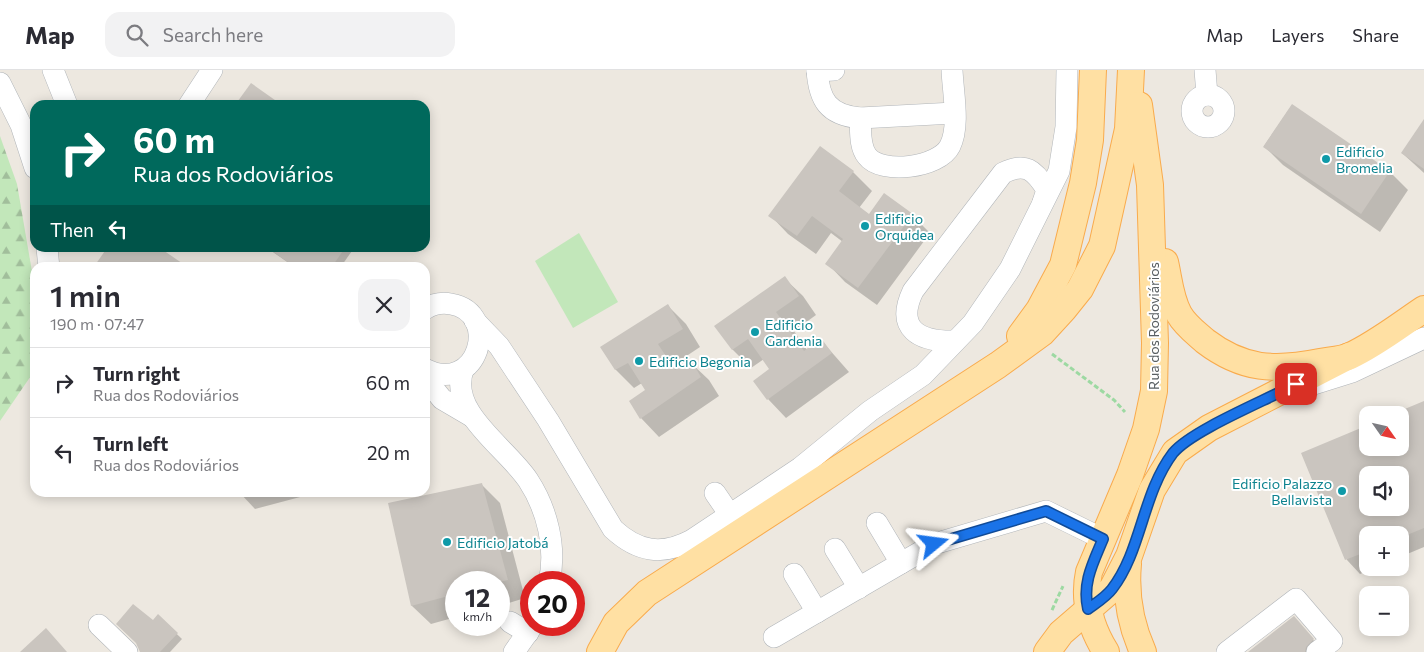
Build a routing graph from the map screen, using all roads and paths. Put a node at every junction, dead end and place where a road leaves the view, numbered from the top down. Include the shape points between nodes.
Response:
1 (52, 70) edge
2 (212, 70) edge
3 (822, 70) edge
4 (952, 70) edge
5 (1067, 70) edge
6 (1093, 70) edge
7 (1132, 70) edge
8 (1205, 70) edge
9 (0, 84) edge
10 (1207, 95) dead end
11 (65, 100) edge
12 (192, 100) edge
13 (954, 113) junction
14 (860, 118) junction
15 (30, 153) edge
16 (1150, 186) junction
17 (1039, 213) junction
18 (430, 307) edge
19 (1424, 309) edge
20 (476, 321) junction
21 (1424, 338) edge
22 (955, 340) junction
23 (1047, 350) dead end
24 (1349, 356) junction
25 (998, 365) junction
26 (463, 370) junction
27 (430, 371) edge
28 (430, 384) edge
29 (1279, 393) junction
30 (472, 416) junction
31 (1127, 416) dead end
32 (715, 493) dead end
33 (730, 515) junction
34 (877, 524) dead end
35 (1103, 539) junction
36 (835, 549) dead end
37 (1129, 556) junction
38 (901, 563) junction
39 (550, 571) edge
40 (794, 574) dead end
41 (1065, 582) dead end
42 (859, 588) junction
43 (1088, 609) junction
44 (817, 612) junction
45 (1050, 615) dead end
46 (510, 622) dead end
47 (99, 625) dead end
48 (520, 626) edge
49 (525, 636) edge
50 (774, 637) dead end
51 (127, 652) edge
52 (514, 652) edge
53 (600, 652) edge
54 (1048, 652) edge
55 (1106, 652) edge
56 (1143, 652) edge
57 (1227, 652) edge
58 (1317, 652) edge

1 - 11 street
2 - 12 street
3 - 14 street via 818,88 824,102 846,117
4 - 13 street
5 - 17 street via 1066,127 1059,171
6 - 25 main road via 1090,140 1063,265 1039,310
7 - 16 main road, Rua dos Rodoviários
7 - 25 main road via 1128,129 1098,254 1080,289 1064,310 1042,333
8 - 10 street
9 - 15 street via 21,125
13 - 14 street
13 - 14 street via 954,137 949,149 924,165 887,166 867,157 862,146
16 - 24 main road via 1172,296 1190,329 1216,349 1241,362 1265,368 1292,368
16 - 35 main road, Rua dos Rodoviários via 1154,391 1146,429
17 - 22 street via 1010,270 973,323
17 - 22 street via 1047,190 1039,178 1028,169 1016,167 1002,173 913,291 906,305 906,320 914,332 938,341
18 - 20 street via 444,303 456,305
19 - 24 main road
20 - 26 street via 480,334 479,348
20 - 33 street via 499,346 613,529 627,542 644,548 677,548
21 - 29 street via 1330,381
22 - 33 street via 923,375 870,411 800,468
23 - 31 path via 1114,400
24 - 29 main road
25 - 53 main road via 647,593 616,623
26 - 27 street via 443,375
26 - 30 street via 459,381 460,393
28 - 30 street via 442,399
29 - 37 main road via 1209,428 1175,452 1152,490
30 - 39 street via 523,473 543,508 549,532
32 - 33 street
34 - 38 street
35 - 38 street via 1046,511 934,544
35 - 43 main road, Rua dos Rodoviários via 1086,584
36 - 42 street
37 - 43 main road via 1112,589
37 - 56 main road via 1128,609
38 - 42 street
40 - 44 street
41 - 45 path
42 - 44 street
43 - 54 main road via 1062,633
43 - 55 main road, Rua dos Rodoviários
44 - 50 street
46 - 48 street
47 - 51 street
49 - 52 street
57 - 58 street via 1296,599 1332,640

